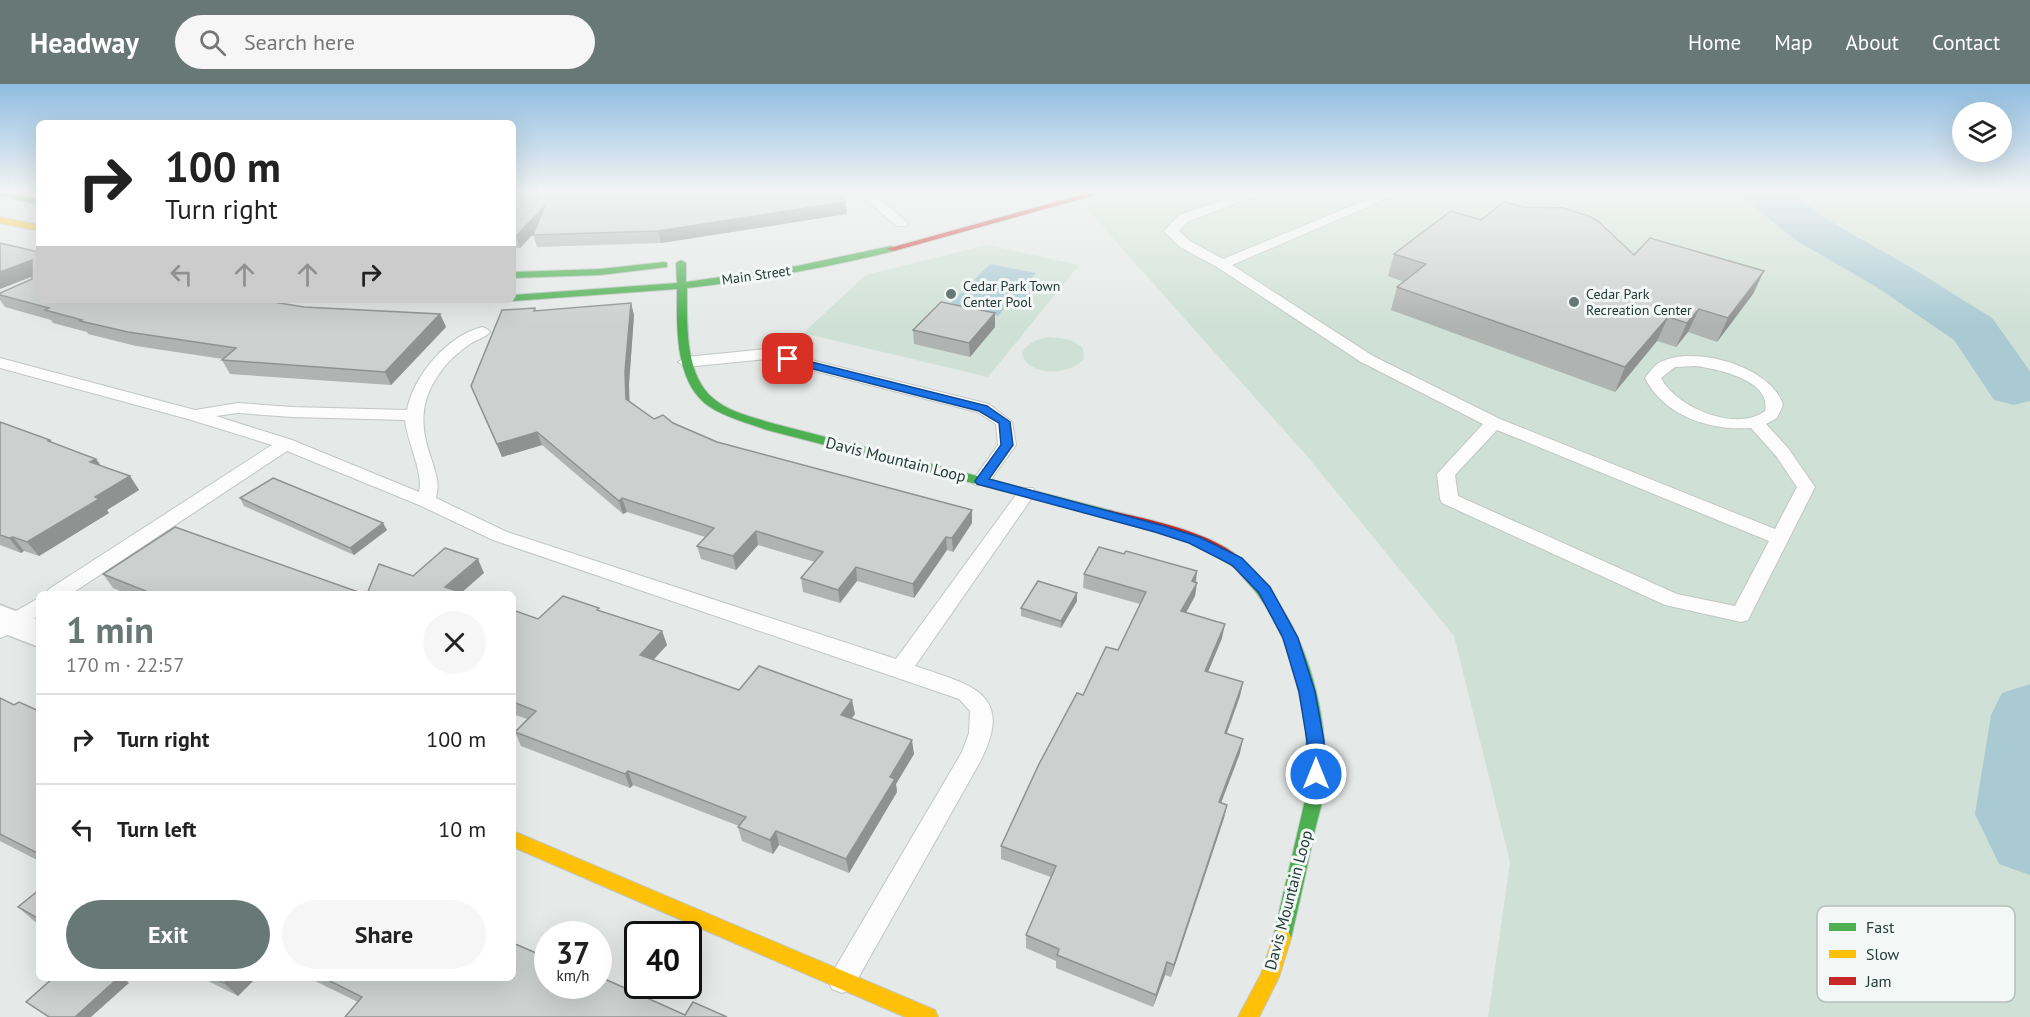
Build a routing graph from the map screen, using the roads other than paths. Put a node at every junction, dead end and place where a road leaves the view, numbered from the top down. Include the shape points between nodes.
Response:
1 (930, 237) edge
2 (1177, 237) edge
3 (1289, 237) edge
4 (1222, 264) junction
5 (516, 275) edge
6 (683, 286) junction
7 (516, 298) edge
8 (482, 332) dead end
9 (686, 362) junction
10 (0, 363) edge
11 (194, 415) junction
12 (414, 415) junction
13 (1755, 422) junction
14 (1494, 423) junction
15 (286, 444) junction
16 (981, 481) junction
17 (1027, 492) junction
18 (426, 501) junction
19 (1780, 538) junction
20 (61, 591) edge
21 (901, 669) junction
22 (516, 839) edge
23 (842, 980) junction
24 (928, 1017) edge
25 (1248, 1017) edge

1 - 6 street, Main Street via 855,258
2 - 4 lane
3 - 4 lane
4 - 14 lane via 1367,359
5 - 6 street, Davis Mountain Loop via 600,272 686,262
6 - 7 street, Main Street via 593,296
6 - 9 street, Davis Mountain Loop
8 - 12 lane via 455,346 437,365 420,394
9 - 16 street, Davis Mountain Loop via 692,381 708,400 733,413 771,427
9 - 16 lane via 767,354 983,408 1004,422 1007,445
10 - 11 lane
11 - 12 lane via 238,408
11 - 15 lane
12 - 18 lane via 430,481
13 - 13 lane via 1717,421 1679,407 1656,388 1653,378 1657,370 1680,362 1696,361 1734,370 1772,394 1773,412
13 - 19 lane via 1806,487
14 - 19 lane
14 - 19 lane via 1446,474 1449,499 1672,600 1741,615
15 - 18 lane
15 - 20 lane
16 - 17 street, Davis Mountain Loop
17 - 21 lane
17 - 25 street, Davis Mountain Loop via 1216,549 1237,562 1265,590 1291,638 1316,741 1316,790 1279,944 1258,1003
18 - 21 lane via 500,537
21 - 23 lane via 967,693 981,709 981,733 972,756
22 - 23 street
23 - 24 street

